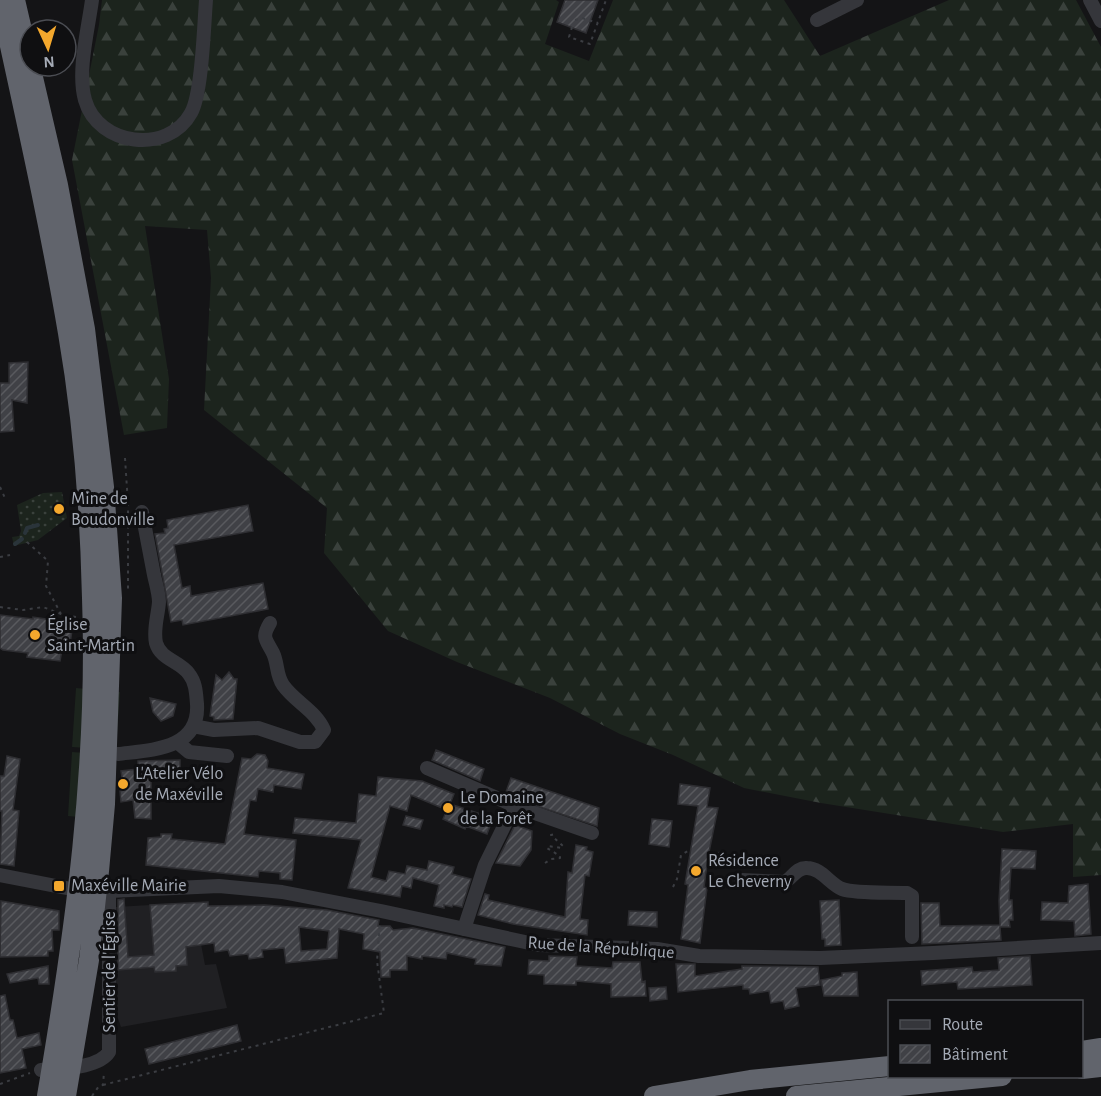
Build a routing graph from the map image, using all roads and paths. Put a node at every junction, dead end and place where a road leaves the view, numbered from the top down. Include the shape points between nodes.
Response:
1 (7, 0) edge
2 (15, 0) edge
3 (92, 0) edge
4 (206, 0) edge
5 (606, 0) edge
6 (857, 0) edge
7 (1090, 0) edge
8 (0, 2) edge
9 (575, 20) dead end
10 (817, 20) dead end
11 (1101, 21) edge
12 (598, 23) junction
13 (13, 27) junction
14 (572, 27) dead end
15 (125, 458) dead end
16 (0, 487) edge
17 (4, 498) dead end
18 (142, 512) dead end
19 (27, 542) dead end
20 (10, 555) dead end
21 (0, 557) edge
22 (120, 595) junction
23 (0, 607) edge
24 (61, 614) junction
25 (83, 619) dead end
26 (270, 623) dead end
27 (193, 726) junction
28 (177, 742) junction
29 (118, 754) dead end
30 (227, 756) dead end
31 (427, 768) dead end
32 (513, 808) junction
33 (577, 828) junction
34 (592, 833) dead end
35 (691, 849) dead end
36 (711, 852) dead end
37 (721, 853) dead end
38 (545, 863) dead end
39 (0, 874) edge
40 (741, 880) dead end
41 (673, 887) dead end
42 (109, 892) junction
43 (380, 917) dead end
44 (464, 929) junction
45 (912, 938) dead end
46 (1100, 943) edge
47 (1101, 1048) edge
48 (1083, 1051) edge
49 (106, 1057) junction
50 (888, 1066) edge
51 (1101, 1067) edge
52 (1083, 1069) edge
53 (41, 1070) joint
54 (991, 1078) edge
55 (0, 1084) edge
56 (103, 1085) junction
57 (47, 1096) edge
58 (66, 1096) edge
59 (92, 1096) edge
60 (654, 1096) edge
61 (796, 1096) edge

1 - 8 street
2 - 13 highway
3 - 4 street via 84,71 86,103 97,121 113,133 146,141 170,134 193,111
5 - 12 path
6 - 10 street
7 - 11 street
8 - 13 highway
9 - 12 path
12 - 14 path via 590,44 569,38
13 - 22 highway via 58,185 85,328
13 - 57 highway via 68,335 85,484 92,600 85,822 77,909
15 - 22 path via 129,504
16 - 17 path
18 - 27 street via 159,601 155,641 158,650 188,672 195,684 198,710
19 - 24 path via 48,561 46,586
20 - 21 path
22 - 58 highway via 99,871 89,960
23 - 24 path via 44,607
24 - 25 path
26 - 27 street via 265,640 274,655 281,682 293,698 319,718 324,730 320,737 315,742 300,742 258,728 214,730
27 - 28 street
28 - 29 street
28 - 30 street via 189,752
31 - 32 street
32 - 33 street
32 - 44 street via 485,865
33 - 34 street
33 - 38 path via 574,836 551,835 563,846 548,846 560,858
35 - 41 path via 681,855
36 - 37 path
39 - 42 street, Rue de la République via 87,892
40 - 45 street via 784,882 799,869 807,868 846,890 907,893 912,896
42 - 44 street, Rue de la République via 219,886 314,897
42 - 49 street, Sentier de l'Église
43 - 56 path via 377,962 384,1013
44 - 46 street, Rue de la République via 548,946 768,958
47 - 48 highway
49 - 53 street, Sentier de l'Église via 93,1064
49 - 56 path
50 - 60 highway via 750,1080
51 - 52 highway
53 - 55 path
54 - 61 highway
56 - 59 path

